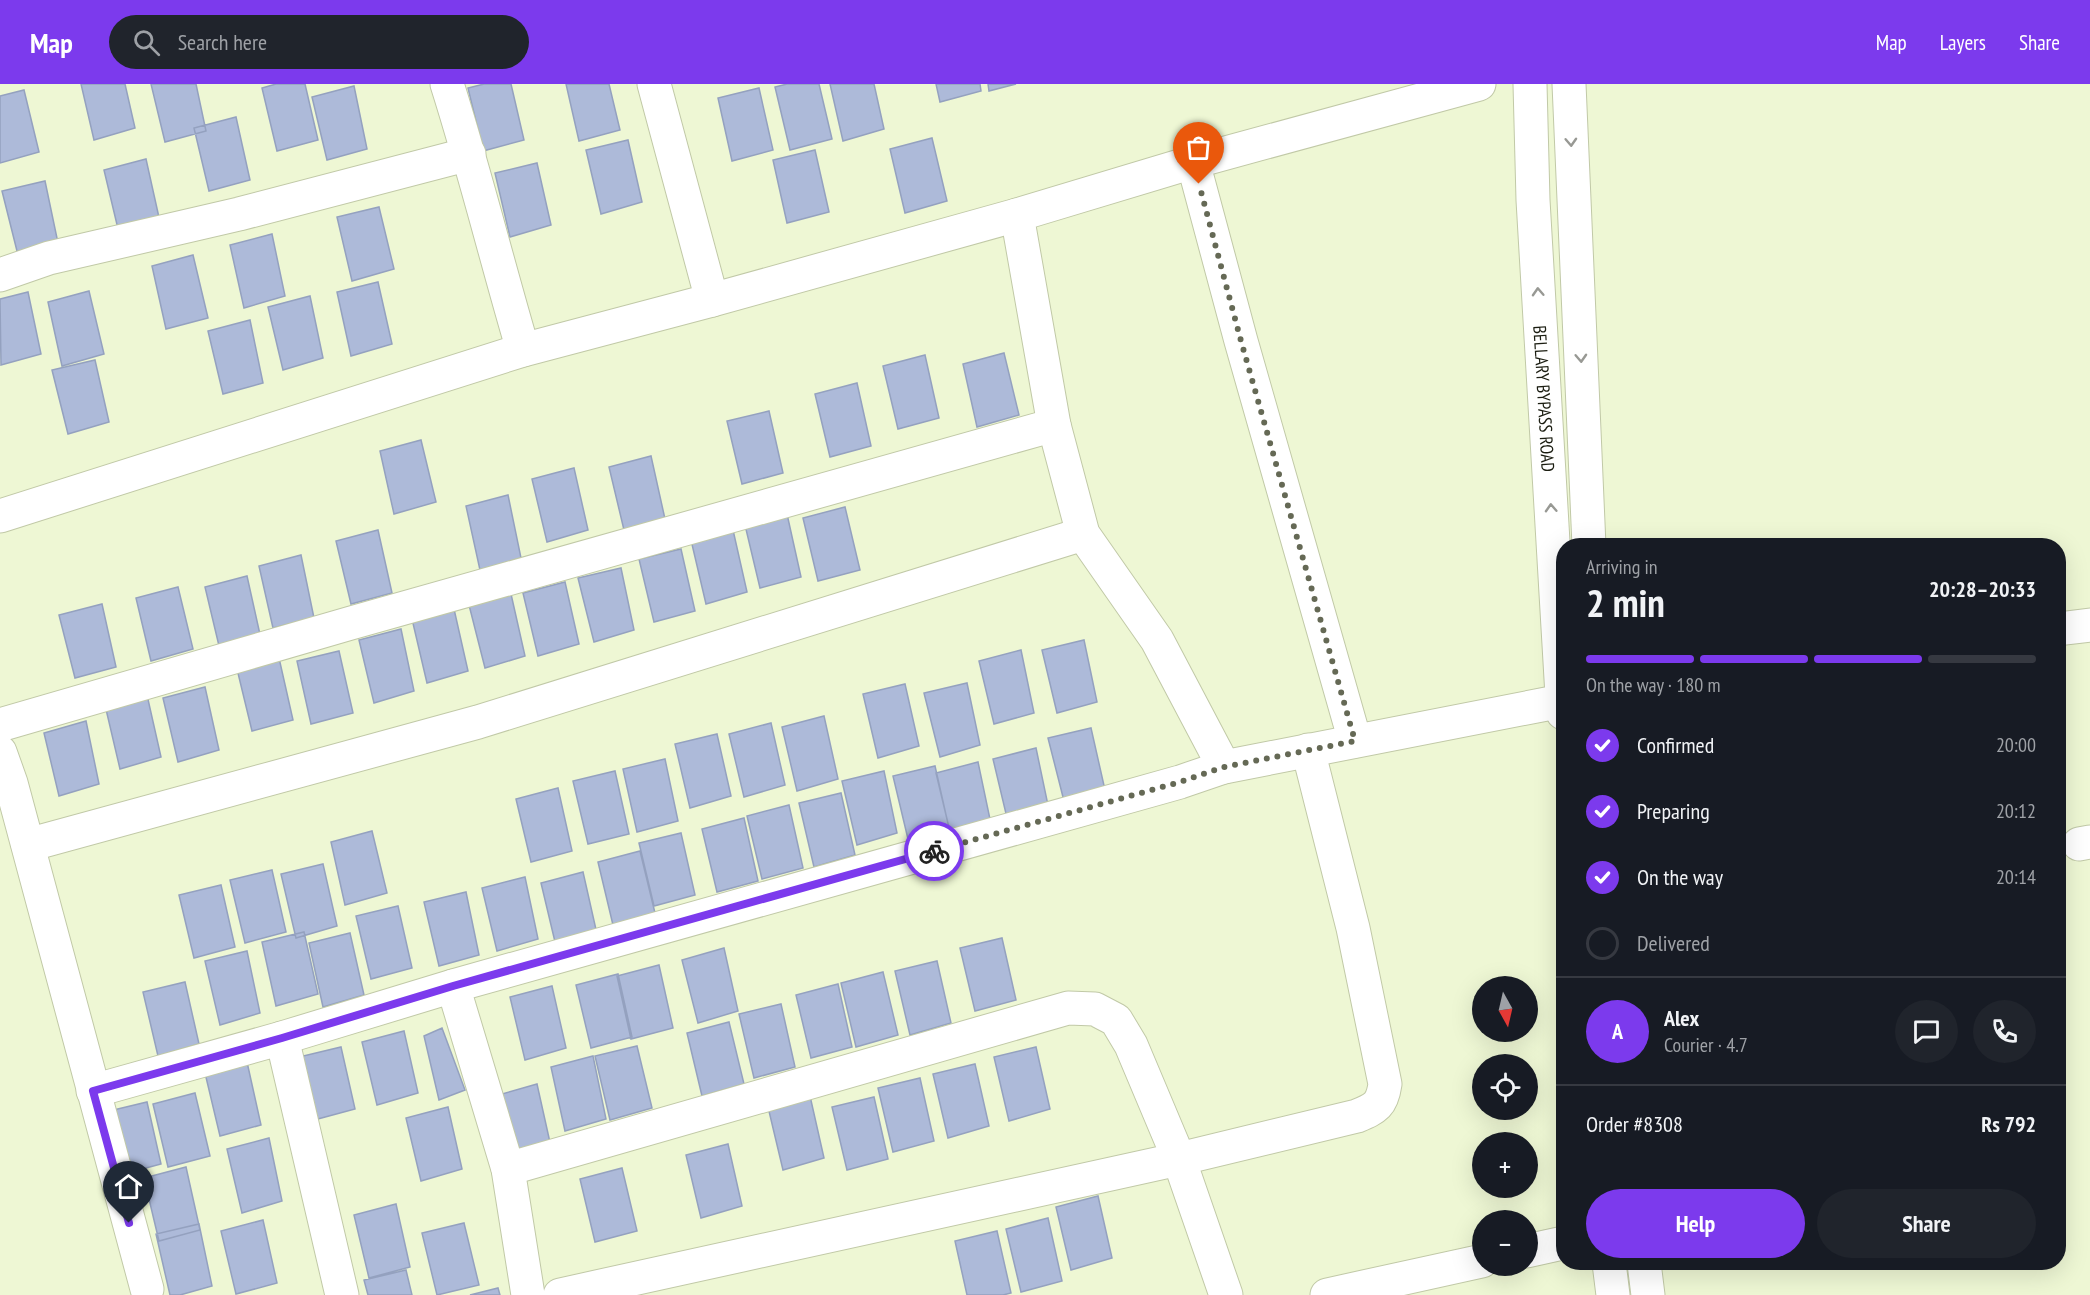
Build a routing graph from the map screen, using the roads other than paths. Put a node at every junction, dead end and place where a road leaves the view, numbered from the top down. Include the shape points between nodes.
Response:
1 (447, 84) edge
2 (1479, 84) edge
3 (1530, 84) edge
4 (1569, 84) edge
5 (664, 86) edge
6 (469, 154) junction
7 (1193, 162) junction
8 (1017, 215) junction
9 (0, 275) edge
10 (712, 300) junction
11 (523, 350) junction
12 (1054, 425) junction
13 (0, 516) edge
14 (1083, 534) junction
15 (1589, 538) edge
16 (1556, 597) edge
17 (2090, 625) edge
18 (2066, 628) edge
19 (1556, 702) edge
20 (0, 724) edge
21 (1355, 741) junction
22 (1308, 750) junction
23 (0, 752) edge
24 (1224, 767) junction
25 (28, 845) junction
26 (453, 986) junction
27 (282, 1038) junction
28 (93, 1091) junction
29 (1179, 1159) junction
30 (508, 1169) junction
31 (1556, 1245) edge
32 (1538, 1249) edge
33 (1472, 1263) edge
34 (1610, 1270) edge
35 (1645, 1270) edge
36 (147, 1289) dead end
37 (342, 1295) edge
38 (528, 1295) edge
39 (560, 1295) edge
40 (1226, 1295) edge
41 (1327, 1295) edge
42 (1613, 1295) edge
43 (1648, 1295) edge

1 - 6 street
2 - 7 street
16 -> 3 street, BELLARY BYPASS ROAD
4 -> 15 street, BELLARY BYPASS ROAD
5 - 10 street
6 - 9 street via 49,258
6 - 11 street
7 - 8 street
7 - 21 street
8 - 10 street
8 - 12 street
10 - 11 street
11 - 13 street
12 - 14 street
12 - 20 street
14 - 24 street via 1157,640
14 - 25 street via 478,722
17 - 18 street
19 - 21 street
21 - 22 street
22 - 24 street
22 - 29 street via 1356,939 1385,1084 1383,1098 1374,1109 1357,1116
23 - 25 street
24 - 26 street via 1169,786
25 - 28 street
26 - 27 street
26 - 30 street
27 - 28 street
27 - 37 street
28 - 36 street
29 - 30 street via 1131,1045 1116,1020 1095,1009 1068,1008
29 - 39 street
29 - 40 street
30 - 38 street
31 - 32 street
33 - 41 street
34 - 42 street
35 - 43 street

